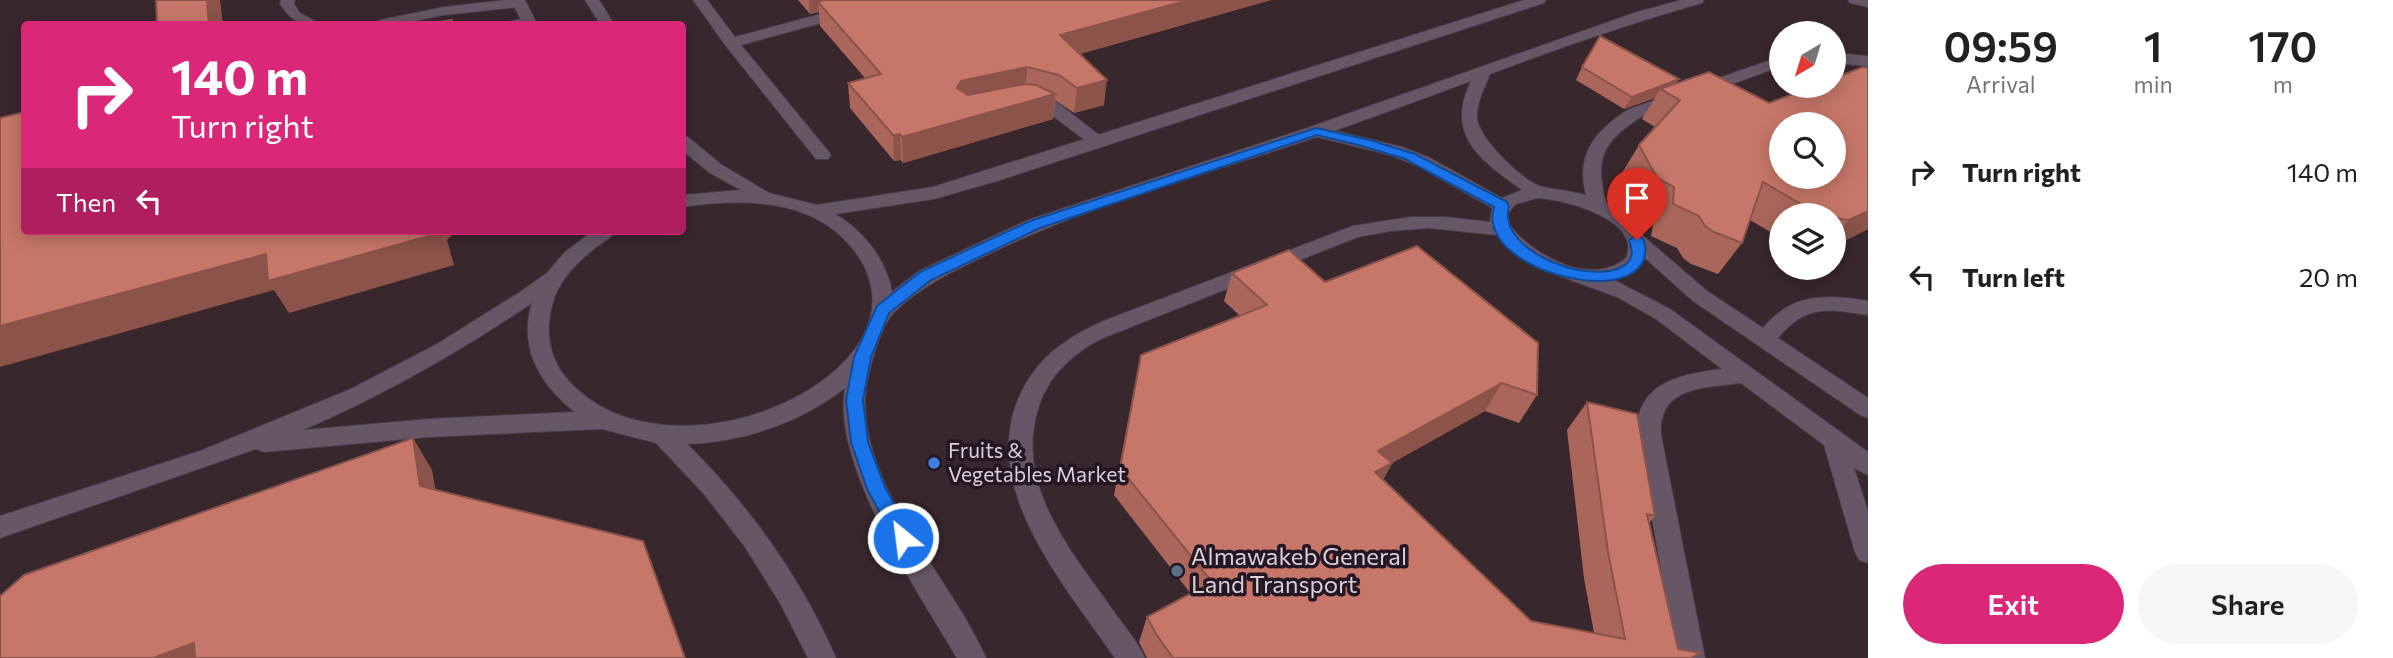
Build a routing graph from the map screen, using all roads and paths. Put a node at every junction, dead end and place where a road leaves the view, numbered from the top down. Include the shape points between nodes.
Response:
1 (288, 0) edge
2 (399, 0) edge
3 (592, 0) edge
4 (700, 0) edge
5 (890, 0) edge
6 (1539, 0) edge
7 (1697, 0) edge
8 (1855, 0) edge
9 (519, 2) edge
10 (1868, 3) edge
11 (405, 19) junction
12 (306, 21) edge
13 (395, 21) edge
14 (524, 21) edge
15 (605, 21) edge
16 (731, 43) junction
17 (1846, 59) edge
18 (1868, 61) edge
19 (1769, 66) edge
20 (1483, 71) junction
21 (1013, 100) edge
22 (1316, 131) junction
23 (1099, 142) junction
24 (686, 144) edge
25 (822, 155) dead end
26 (1536, 192) junction
27 (766, 197) junction
28 (686, 200) edge
29 (1502, 206) junction
30 (1598, 206) junction
31 (817, 211) junction
32 (1502, 230) junction
33 (578, 235) edge
34 (600, 235) edge
35 (1637, 240) junction
36 (576, 252) junction
37 (1584, 276) junction
38 (555, 278) junction
39 (1868, 308) edge
40 (883, 310) junction
41 (1764, 341) junction
42 (862, 357) junction
43 (1745, 374) junction
44 (1866, 407) edge
45 (602, 420) junction
46 (663, 435) junction
47 (1834, 440) junction
48 (241, 446) junction
49 (1868, 465) edge
50 (0, 527) edge
51 (1868, 552) edge
52 (822, 658) edge
53 (972, 658) edge
54 (1131, 658) edge
55 (1691, 658) edge

1 - 12 street via 295,16
2 - 11 street
3 - 15 street
4 - 16 street
5 - 16 street
6 - 23 street
7 - 20 street
8 - 10 street
9 - 11 street
9 - 14 street
11 - 13 street
16 - 25 street
17 - 18 street
19 - 30 street via 1618,123 1594,149 1591,185
20 - 22 street
20 - 26 street via 1468,121 1475,139
21 - 23 street via 1048,104
22 - 29 street via 1405,155
22 - 40 street via 1035,225 926,276
23 - 31 street via 934,192
24 - 27 street via 716,169
26 - 29 street via 1516,196
26 - 30 street
27 - 28 street via 716,195
27 - 31 street
29 - 32 street via 1498,217
30 - 35 street via 1629,228
31 - 40 street via 855,235 878,269
32 - 37 street via 1533,259
32 - 54 street via 1420,221 1353,232 1112,325 1079,341 1051,365 1031,394 1020,428 1020,467 1032,507
33 - 36 street
34 - 36 street
35 - 37 street via 1640,253 1635,264 1605,276
35 - 41 street via 1700,296
36 - 38 street
37 - 43 street via 1625,292 1662,314
38 - 45 street via 538,316 540,355 561,392
38 - 48 street via 410,370
39 - 41 street via 1807,304 1788,312
40 - 42 street
41 - 44 street
42 - 46 street via 827,391 779,418 722,433
42 - 53 street via 854,400 859,442 872,477
43 - 47 street
43 - 55 street via 1674,387 1658,398 1648,414 1648,435
45 - 46 street
45 - 48 street via 429,428
46 - 52 street via 733,507 794,600
47 - 49 street
47 - 51 street
48 - 50 street

